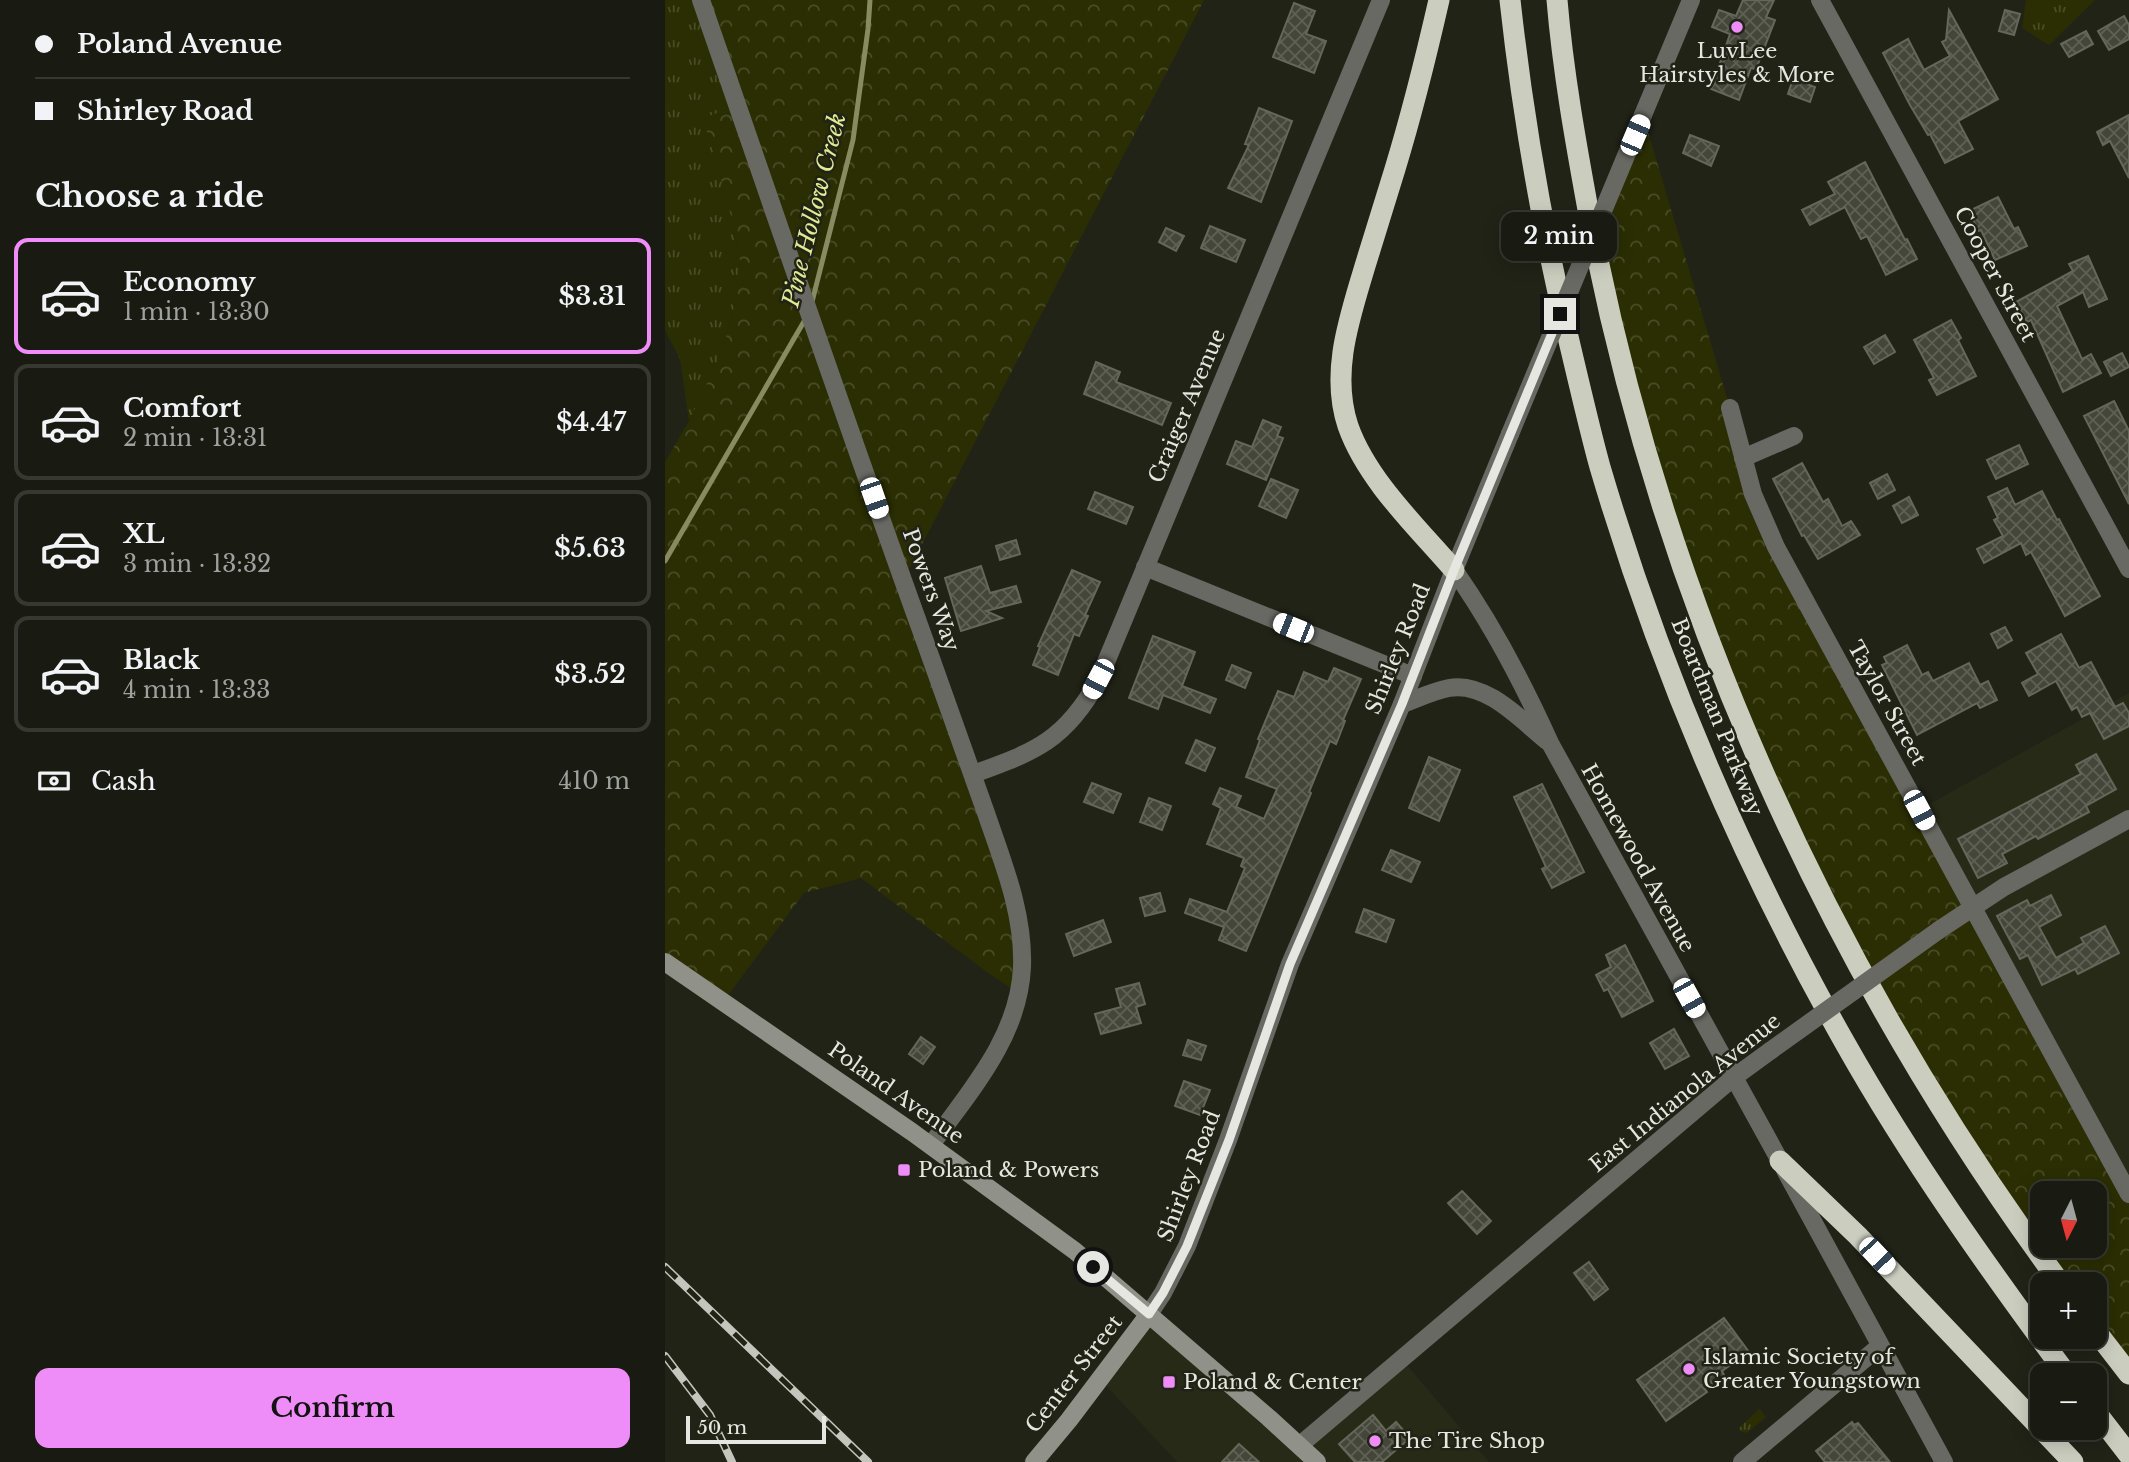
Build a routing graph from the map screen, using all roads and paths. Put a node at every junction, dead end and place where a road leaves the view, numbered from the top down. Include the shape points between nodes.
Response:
1 (701, 0) edge
2 (1381, 0) edge
3 (1439, 0) edge
4 (1510, 0) edge
5 (1557, 0) edge
6 (1691, 0) edge
7 (1820, 0) edge
8 (1730, 408) dead end
9 (1794, 436) dead end
10 (1743, 458) junction
11 (1145, 567) junction
12 (2129, 569) edge
13 (1454, 570) junction
14 (1413, 676) junction
15 (1402, 704) junction
16 (1550, 743) junction
17 (973, 774) junction
18 (2129, 819) edge
19 (1972, 908) junction
20 (665, 962) edge
21 (1733, 1078) junction
22 (931, 1145) junction
23 (1780, 1161) junction
24 (2129, 1194) edge
25 (2052, 1272) edge
26 (1149, 1314) junction
27 (1880, 1346) junction
28 (2107, 1346) edge
29 (2058, 1363) edge
30 (2129, 1374) edge
31 (2107, 1427) edge
32 (1300, 1445) junction
33 (2129, 1455) edge
34 (1034, 1462) edge
35 (1317, 1462) edge
36 (1742, 1462) edge
37 (1944, 1462) edge
38 (2073, 1462) edge

1 - 17 street, Powers Way
2 - 11 street, Craiger Avenue
3 - 13 highway via 1396,167 1348,321 1341,363 1347,423 1366,465
4 - 29 highway, Boardman Parkway via 1556,293 1600,466 1649,615 1702,754 1795,951 1853,1056 1934,1189
5 - 25 highway, Boardman Parkway via 1577,151 1602,285 1644,448 1713,650 1776,802 1894,1030 1975,1163
6 - 13 street, Shirley Road, bridge
7 - 12 street, Cooper Street
8 - 10 street, Taylor Street
9 - 10 street
10 - 19 street, Taylor Street via 1776,547
11 - 14 street
11 - 17 street, Craiger Avenue via 1098,679 1072,721 1041,746
13 - 14 street, Shirley Road
13 - 16 street, Homewood Avenue via 1528,694
14 - 15 street, Shirley Road
15 - 16 street via 1450,688 1478,691
15 - 26 street, Shirley Road via 1290,964 1187,1246
16 - 21 street, Homewood Avenue
17 - 22 street, Powers Way via 1012,890 1021,930 1022,967 1006,1035
18 - 19 street, East Indianola Avenue
19 - 21 street, East Indianola Avenue, bridge
19 - 24 street, Taylor Street
20 - 22 main road, Poland Avenue
21 - 23 street, Homewood Avenue
21 - 32 street, East Indianola Avenue
22 - 26 main road, Poland Avenue via 1075,1251
23 - 27 street, Homewood Avenue
23 - 38 highway via 1858,1236
26 - 32 main road, Poland Avenue
26 - 34 main road, Center Street
27 - 36 street
27 - 37 street, Homewood Avenue
28 - 30 highway
31 - 33 highway
32 - 35 main road, Poland Avenue

